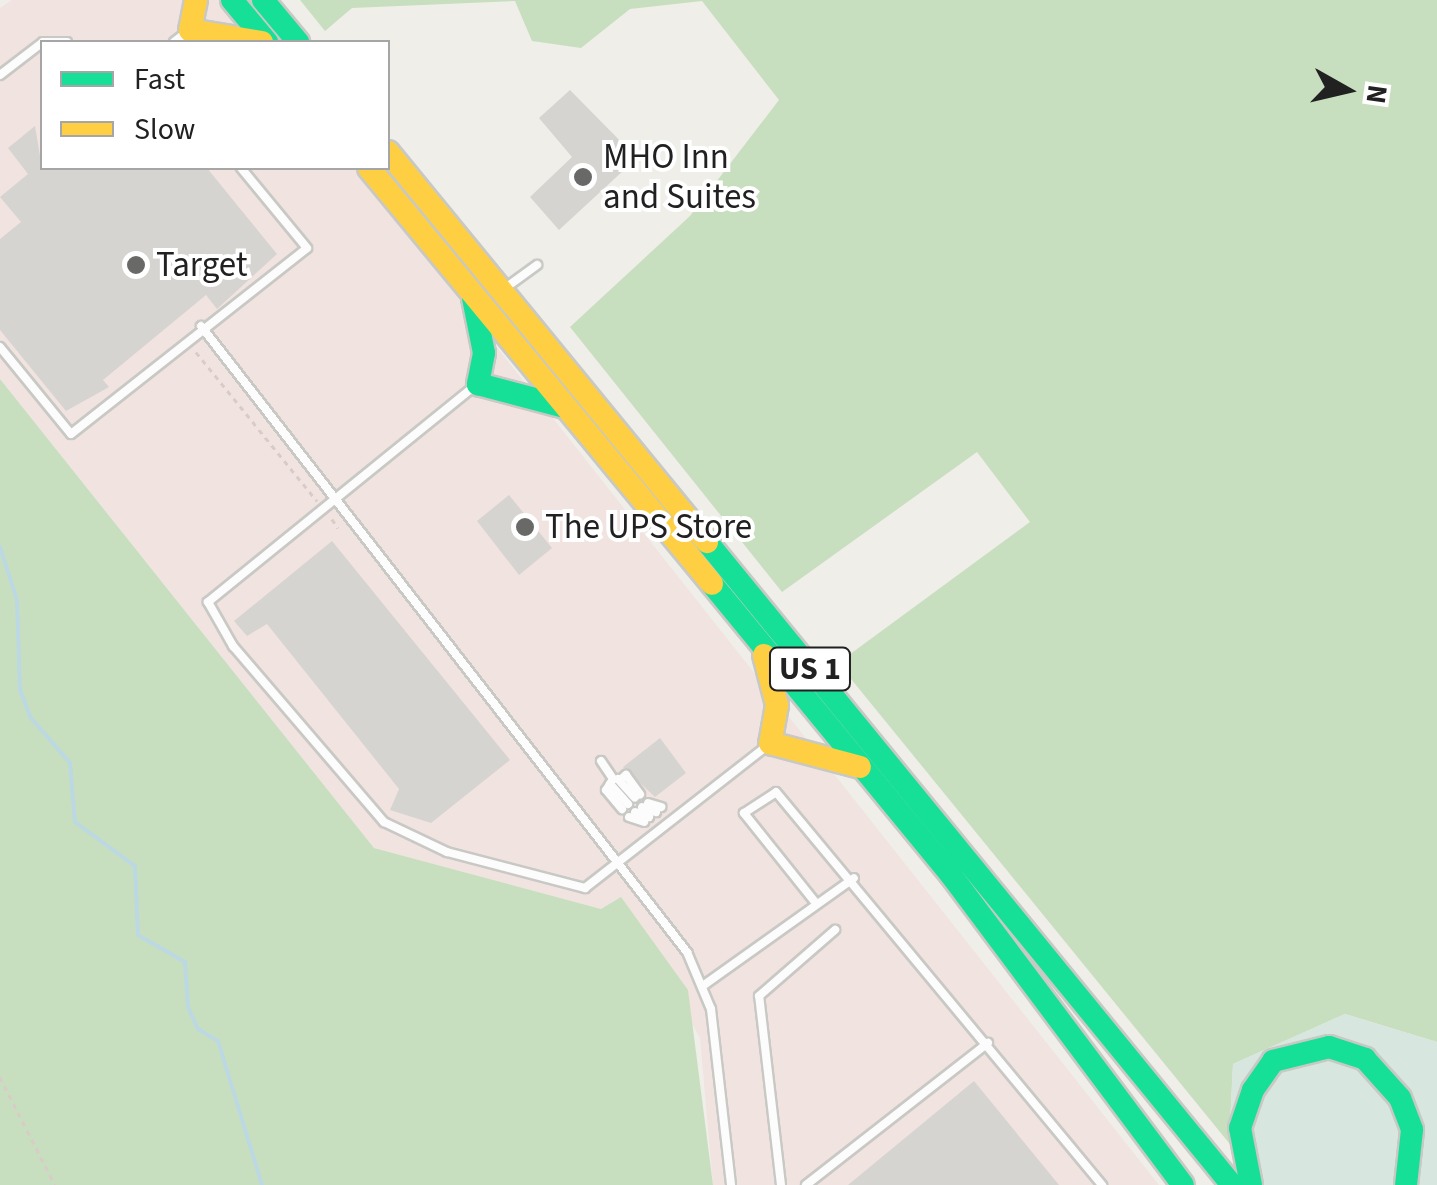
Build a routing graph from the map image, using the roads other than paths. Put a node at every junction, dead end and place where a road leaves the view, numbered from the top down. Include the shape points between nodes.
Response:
1 (196, 0) edge
2 (232, 0) edge
3 (263, 0) edge
4 (182, 36) edge
5 (237, 40) edge
6 (262, 40) edge
7 (296, 40) edge
8 (40, 44) edge
9 (0, 75) edge
10 (390, 154) edge
11 (243, 170) edge
12 (371, 170) edge
13 (537, 265) dead end
14 (501, 292) junction
15 (472, 293) junction
16 (201, 326) junction
17 (0, 347) edge
18 (478, 384) junction
19 (566, 408) junction
20 (339, 495) junction
21 (762, 645) junction
22 (770, 743) junction
23 (601, 761) dead end
24 (862, 768) junction
25 (614, 781) junction
26 (652, 814) joint
27 (618, 866) junction
28 (854, 878) junction
29 (815, 902) junction
30 (835, 930) dead end
31 (704, 985) junction
32 (988, 1043) junction
33 (732, 1185) edge
34 (781, 1185) edge
35 (806, 1185) edge
36 (1102, 1185) edge
37 (1182, 1185) edge
38 (1232, 1185) edge
39 (1251, 1185) edge
40 (1406, 1185) edge

1 - 4 highway
2 - 6 highway
3 - 7 highway
4 - 5 highway
8 - 9 lane
10 - 14 highway, US 1
11 - 16 lane via 307,248
12 - 15 highway, US 1
13 - 14 lane
14 - 38 highway, US 1
15 - 18 highway via 484,353
15 - 19 highway, US 1
16 - 17 lane via 71,434
16 - 20 lane
18 - 19 highway via 501,383
18 - 20 lane
19 - 21 highway, US 1
20 - 27 lane via 391,581
20 - 27 lane via 208,602 364,807 447,852 585,888
21 - 22 highway via 776,704
21 - 24 highway, US 1
22 - 24 highway
22 - 27 lane
23 - 25 lane
24 - 37 highway, US 1
25 - 25 lane via 631,801
26 - 26 lane via 639,810
27 - 31 lane
28 - 29 lane
28 - 29 lane via 776,792 744,813
28 - 32 lane
29 - 31 lane
30 - 34 lane via 759,996
31 - 33 lane
32 - 35 lane
32 - 36 lane
39 - 40 highway via 1240,1128 1254,1090 1273,1061 1330,1047 1365,1060 1400,1098 1412,1130

